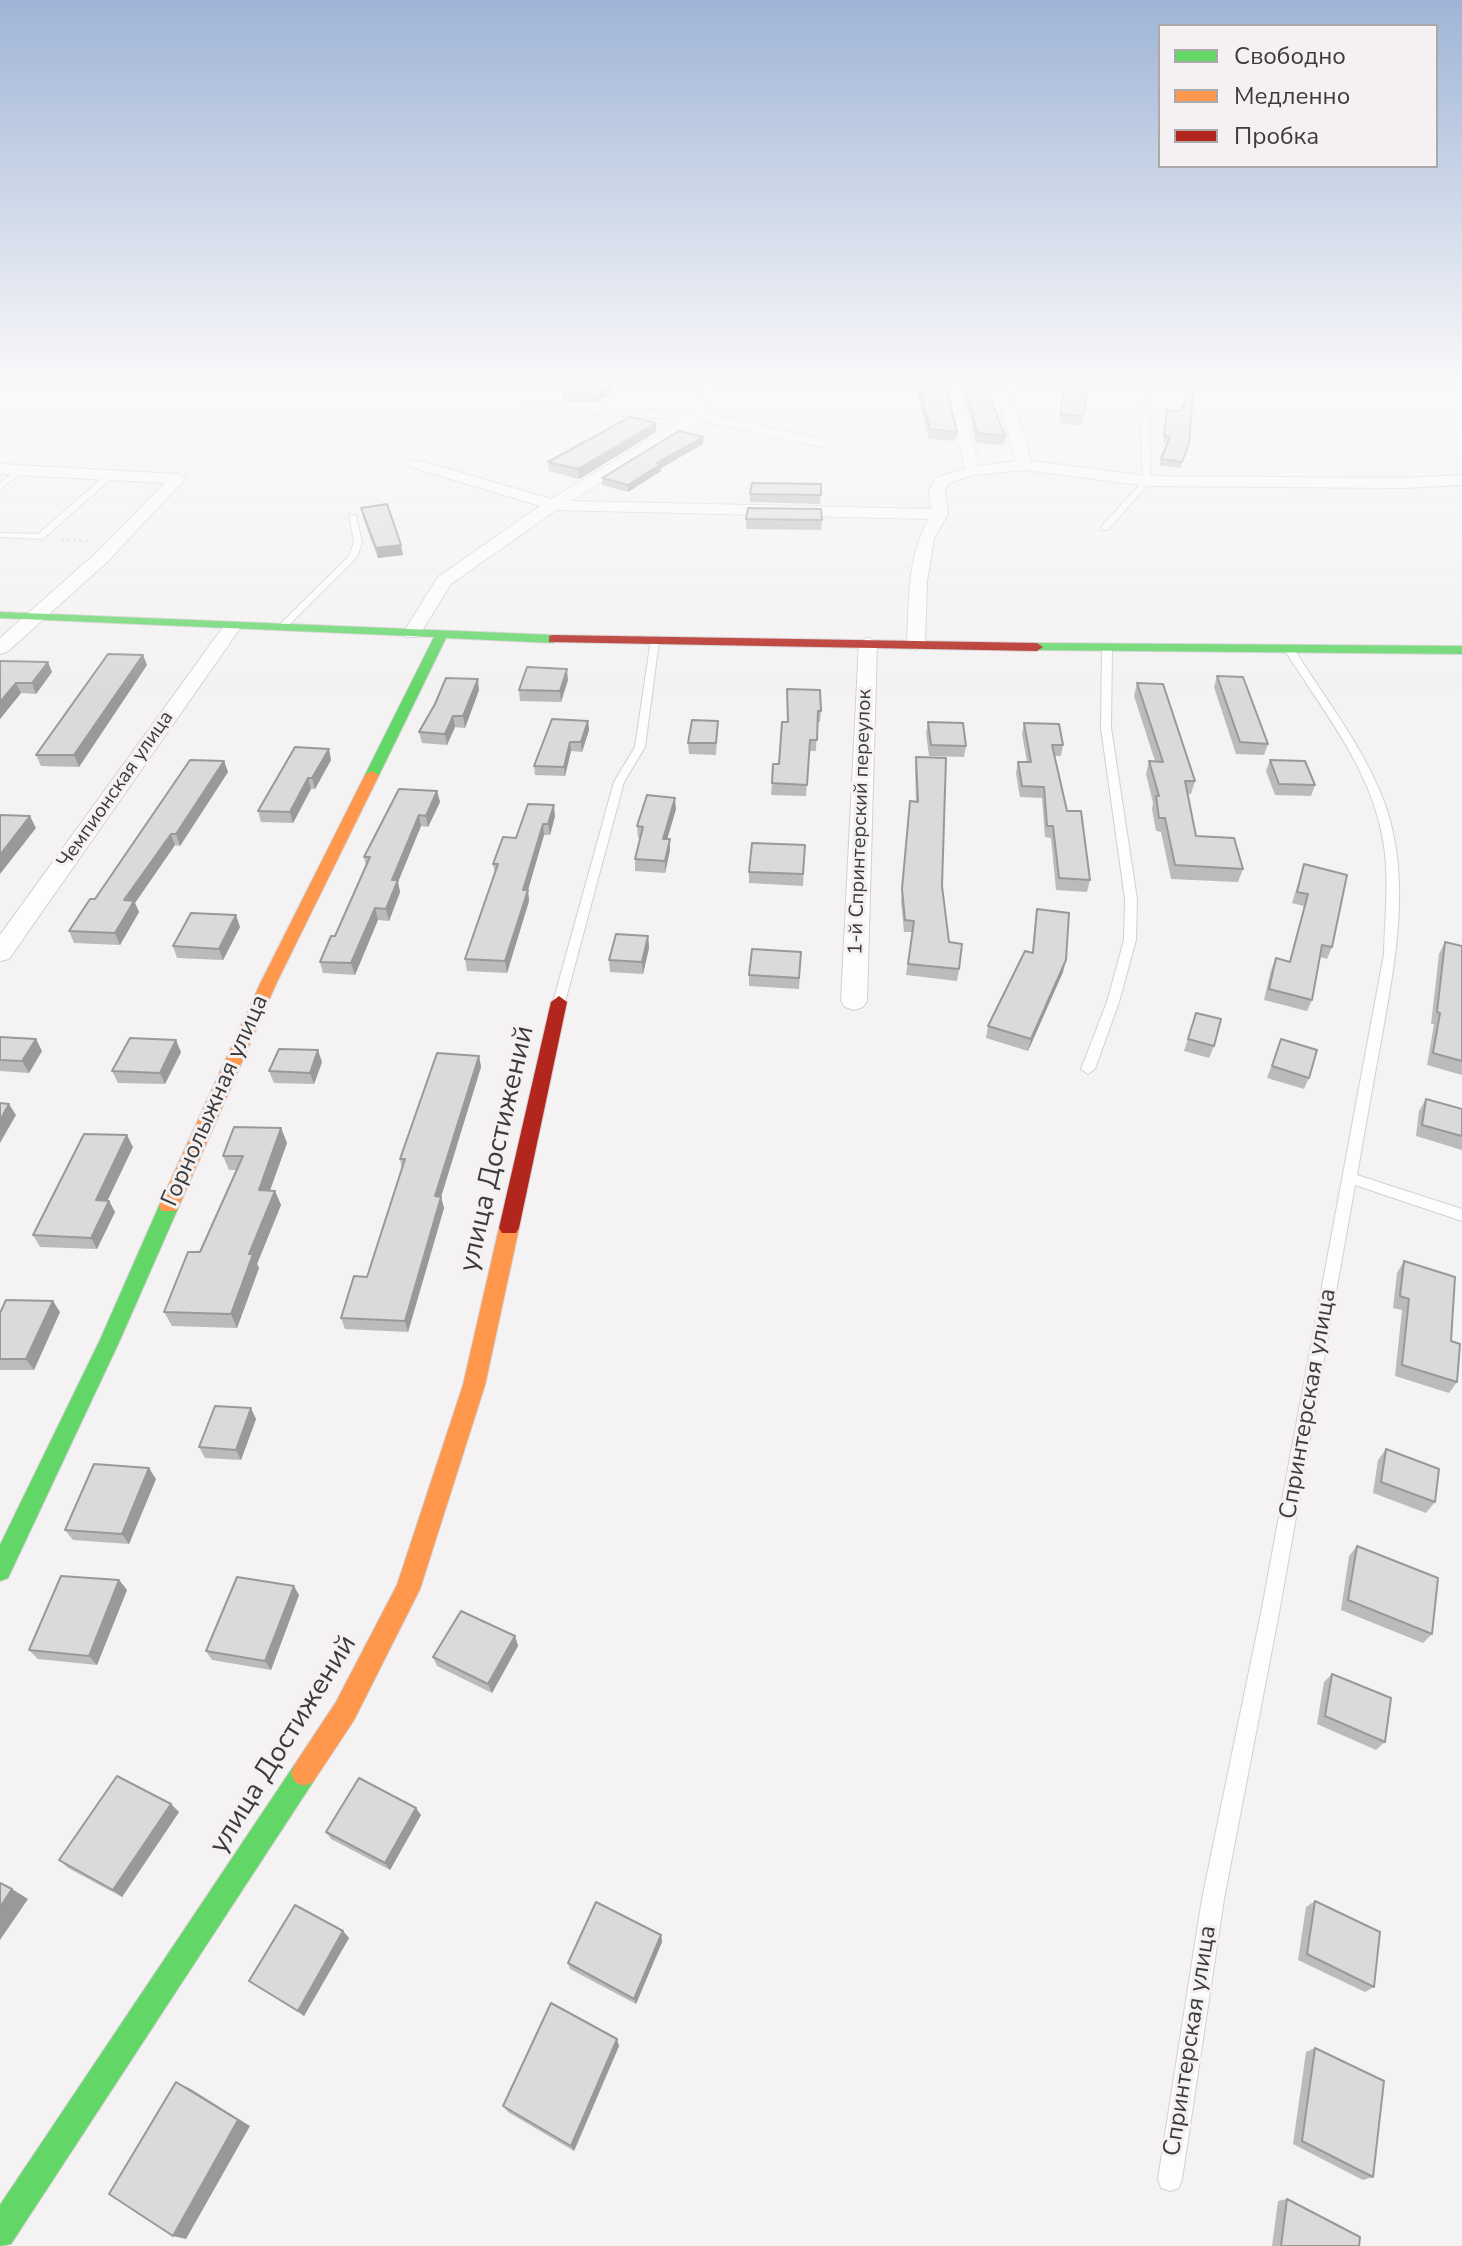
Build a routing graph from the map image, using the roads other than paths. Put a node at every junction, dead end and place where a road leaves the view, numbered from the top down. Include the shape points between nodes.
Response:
1 (97, 487) edge
2 (170, 487) edge
3 (492, 487) edge
4 (583, 487) edge
5 (939, 487) edge
6 (1142, 487) edge
7 (553, 505) junction
8 (940, 514) junction
9 (352, 516) dead end
10 (1105, 528) dead end
11 (0, 535) edge
12 (0, 615) edge
13 (35, 617) junction
14 (232, 627) junction
15 (281, 628) junction
16 (412, 633) junction
17 (441, 635) junction
18 (654, 641) junction
19 (868, 643) junction
20 (916, 644) junction
21 (1107, 647) junction
22 (0, 648) edge
23 (1289, 649) junction
24 (1462, 650) edge
25 (0, 953) edge
26 (854, 1001) dead end
27 (559, 1002) joint
28 (1088, 1069) dead end
29 (1350, 1178) junction
30 (1462, 1215) edge
31 (0, 1570) edge
32 (1170, 2179) dead end
33 (13, 2182) edge
34 (0, 2233) edge

1 - 11 lane via 40,537
2 - 13 street
3 - 7 street
4 - 7 street
5 - 8 street
6 - 10 lane
7 - 8 street
7 - 16 street via 444,581
8 - 20 street via 926,538 918,581
9 - 15 lane via 358,542 353,557
12 - 13 street
13 - 14 street
13 - 22 street
14 - 15 street
14 - 25 street, Чемпионская улица
15 - 16 street
16 - 17 street
17 - 18 street
17 - 31 street, Горнолыжная улица via 268,984 110,1340
18 - 19 street
18 - 27 lane via 640,747 619,782
19 - 20 street
19 - 26 street, 1-й Спринтерский переулок
20 - 21 street
21 - 23 street
21 - 28 lane via 1106,728 1131,899 1130,940
23 - 24 street
23 - 29 lane, Спринтерская улица via 1360,764 1386,823 1392,859 1390,954
27 - 33 street, улица Достижений via 474,1385 408,1589 345,1711
29 - 30 lane
29 - 32 lane, Спринтерская улица via 1213,1899
33 - 34 street, улица Достижений

